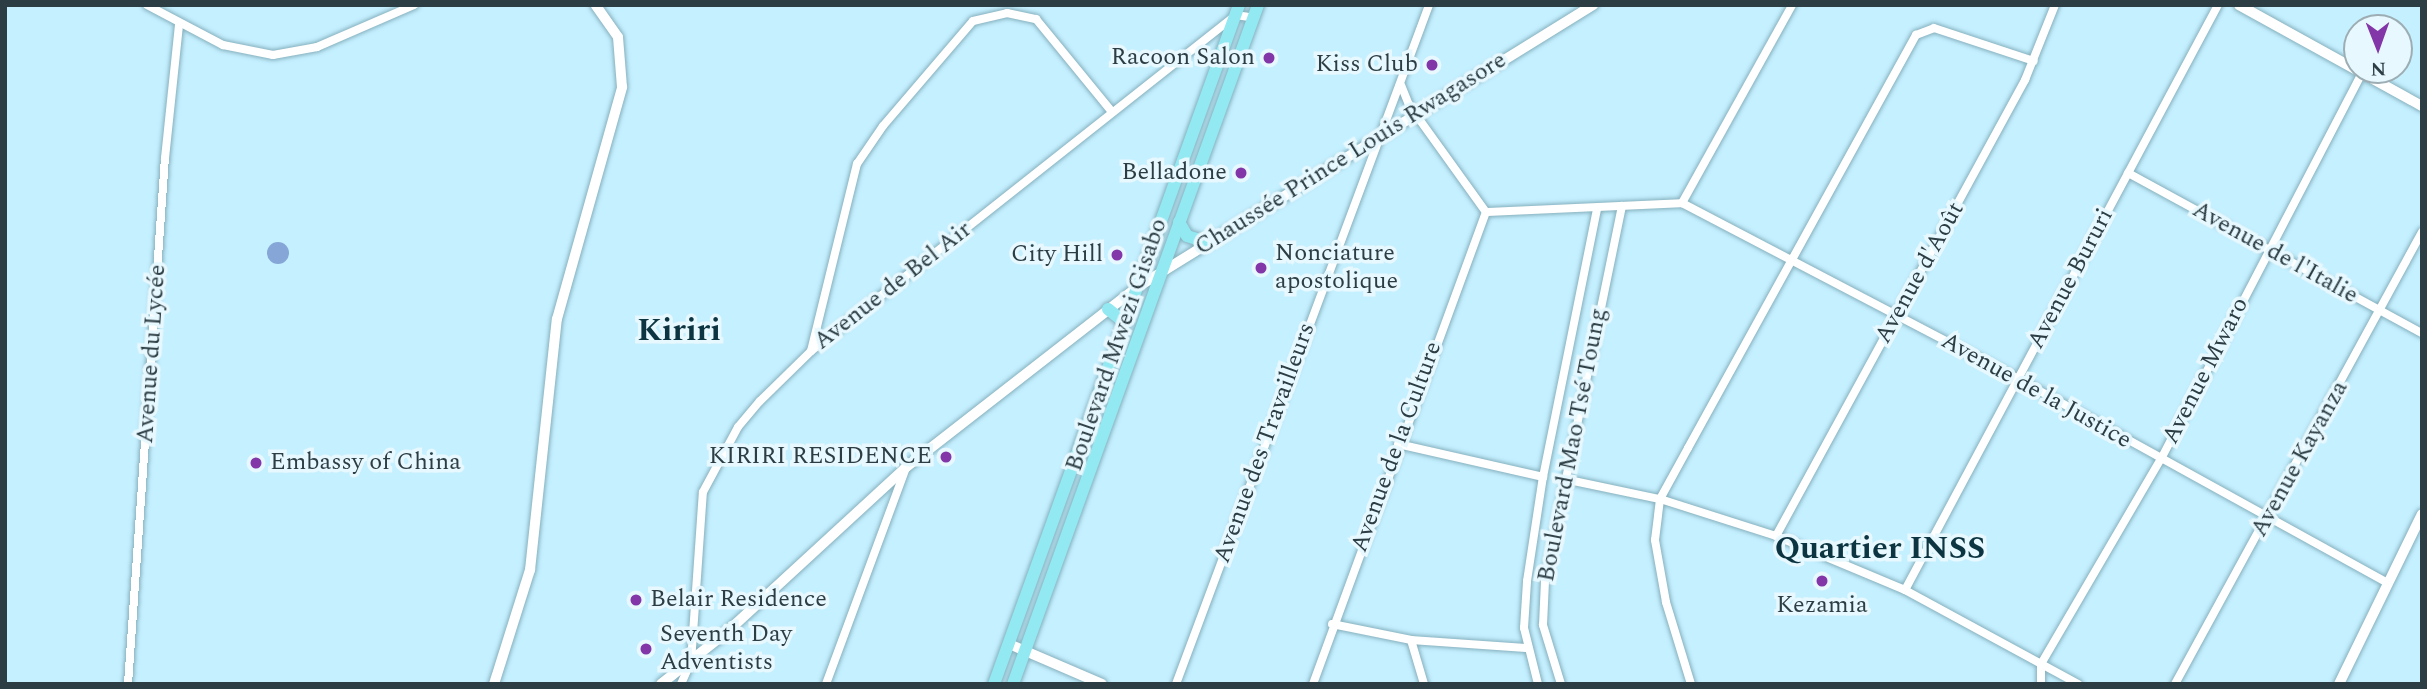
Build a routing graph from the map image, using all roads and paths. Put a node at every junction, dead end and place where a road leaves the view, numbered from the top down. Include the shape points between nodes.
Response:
1 (147, 5) edge
2 (414, 5) edge
3 (596, 5) edge
4 (1429, 5) edge
5 (1593, 5) edge
6 (1792, 5) edge
7 (2055, 5) edge
8 (2218, 5) edge
9 (2239, 5) edge
10 (1238, 10) edge
11 (1256, 12) edge
12 (179, 25) junction
13 (2034, 61) junction
14 (2343, 64) edge
15 (2356, 84) edge
16 (2379, 84) edge
17 (1401, 85) junction
18 (2422, 107) edge
19 (1112, 112) junction
20 (1415, 113) junction
21 (1378, 135) junction
22 (2128, 173) junction
23 (1682, 203) junction
24 (1622, 206) junction
25 (1597, 208) junction
26 (1486, 212) junction
27 (1179, 222) junction
28 (2422, 232) edge
29 (1207, 242) junction
30 (2270, 248) junction
31 (1793, 260) junction
32 (1161, 271) junction
33 (1136, 288) junction
34 (1108, 309) junction
35 (2381, 311) junction
36 (1897, 316) junction
37 (1124, 322) junction
38 (2422, 333) edge
39 (811, 351) junction
40 (2018, 379) junction
41 (1398, 444) junction
42 (2161, 459) junction
43 (905, 468) junction
44 (1543, 477) junction
45 (1070, 479) junction
46 (1564, 479) junction
47 (1086, 485) junction
48 (1660, 499) junction
49 (2422, 514) edge
50 (2269, 517) junction
51 (1776, 536) junction
52 (2388, 583) junction
53 (1905, 590) junction
54 (1332, 624) junction
55 (1411, 640) junction
56 (1009, 643) junction
57 (1526, 648) junction
58 (1026, 650) junction
59 (691, 662) junction
60 (2041, 664) junction
61 (128, 684) edge
62 (494, 684) edge
63 (661, 684) edge
64 (681, 684) edge
65 (826, 684) edge
66 (994, 684) edge
67 (1013, 684) edge
68 (1102, 684) edge
69 (1177, 684) edge
70 (1313, 684) edge
71 (1424, 684) edge
72 (1538, 684) edge
73 (1561, 684) edge
74 (1691, 684) edge
75 (2041, 684) edge
76 (2078, 684) edge
77 (2175, 684) edge
78 (2339, 684) edge

1 - 12 street
2 - 12 street via 292,54 255,55
3 - 62 street via 618,37 622,87 557,319 530,570
4 - 17 street, Avenue des Travailleurs
5 - 20 street, Chaussée Prince Louis Rwagasore
6 - 23 street
7 - 13 street, Avenue d'Août
8 - 22 street, Avenue Bururi
9 - 14 street
10 - 11 street
10 - 19 street, Avenue de Bel Air
10 - 33 main road, Boulevard Mwezi Gisabo
11 - 27 main road, Boulevard Mwezi Gisabo
12 - 61 street, Avenue du Lycée via 164,158
13 - 31 street via 1934,28 1921,31
13 - 36 street, Avenue d'Août
15 - 30 street, Avenue Mwaro
16 - 18 street
17 - 20 street
17 - 21 street, Avenue des Travailleurs
19 - 39 street, Avenue de Bel Air
19 - 39 street via 1037,19 1007,13 973,21 883,126 857,164
20 - 21 street, Chaussée Prince Louis Rwagasore
20 - 26 street
21 - 29 street, Chaussée Prince Louis Rwagasore
21 - 69 street, Avenue des Travailleurs
22 - 30 street, Avenue de l'Italie
22 - 40 street, Avenue Bururi
23 - 24 street
23 - 31 street, Avenue de la Justice
24 - 25 street
24 - 46 street, Boulevard Mao Tsé Toung
25 - 26 street
25 - 44 street, Boulevard Mao Tsé Toung
26 - 41 street, Avenue de la Culture
27 - 29 main road via 1187,236
27 - 32 main road, Boulevard Mwezi Gisabo
28 - 35 street, Avenue Kayanza
29 - 32 street, Chaussée Prince Louis Rwagasore
30 - 35 street, Avenue de l'Italie
30 - 42 street, Avenue Mwaro
31 - 36 street, Avenue de la Justice
31 - 48 street
32 - 33 street, Chaussée Prince Louis Rwagasore
32 - 47 main road, Boulevard Mwezi Gisabo
33 - 34 street, Chaussée Prince Louis Rwagasore
33 - 37 main road, Boulevard Mwezi Gisabo
34 - 37 main road
34 - 43 street, Chaussée Prince Louis Rwagasore
35 - 38 street, Avenue de l'Italie
35 - 50 street, Avenue Kayanza
36 - 40 street, Avenue de la Justice
36 - 51 street, Avenue d'Août
37 - 45 main road, Boulevard Mwezi Gisabo
39 - 59 street, Avenue de Bel Air via 738,427 703,492
40 - 42 street, Avenue de la Justice
40 - 53 street, Avenue Bururi
41 - 44 street
41 - 54 street, Avenue de la Culture
42 - 50 street, Avenue de la Justice
42 - 60 street, Avenue Mwaro
43 - 59 street, Chaussée Prince Louis Rwagasore
43 - 65 street
44 - 57 street, Boulevard Mao Tsé Toung via 1525,601
45 - 47 main road
45 - 56 main road, Boulevard Mwezi Gisabo
46 - 48 street
46 - 73 street, Boulevard Mao Tsé Toung via 1541,611
47 - 58 main road, Boulevard Mwezi Gisabo
48 - 51 street
48 - 74 street via 1655,520 1659,571
49 - 52 street
50 - 52 street, Avenue de la Justice
50 - 77 street, Avenue Kayanza
51 - 53 street
52 - 78 street
53 - 60 street
54 - 55 street
54 - 70 street, Avenue de la Culture
55 - 57 street
55 - 71 street
56 - 58 street
56 - 66 main road, Boulevard Mwezi Gisabo
57 - 72 street, Boulevard Mao Tsé Toung
58 - 67 main road, Boulevard Mwezi Gisabo
58 - 68 street
59 - 63 street, Chaussée Prince Louis Rwagasore
59 - 64 street
60 - 75 street
60 - 76 street

